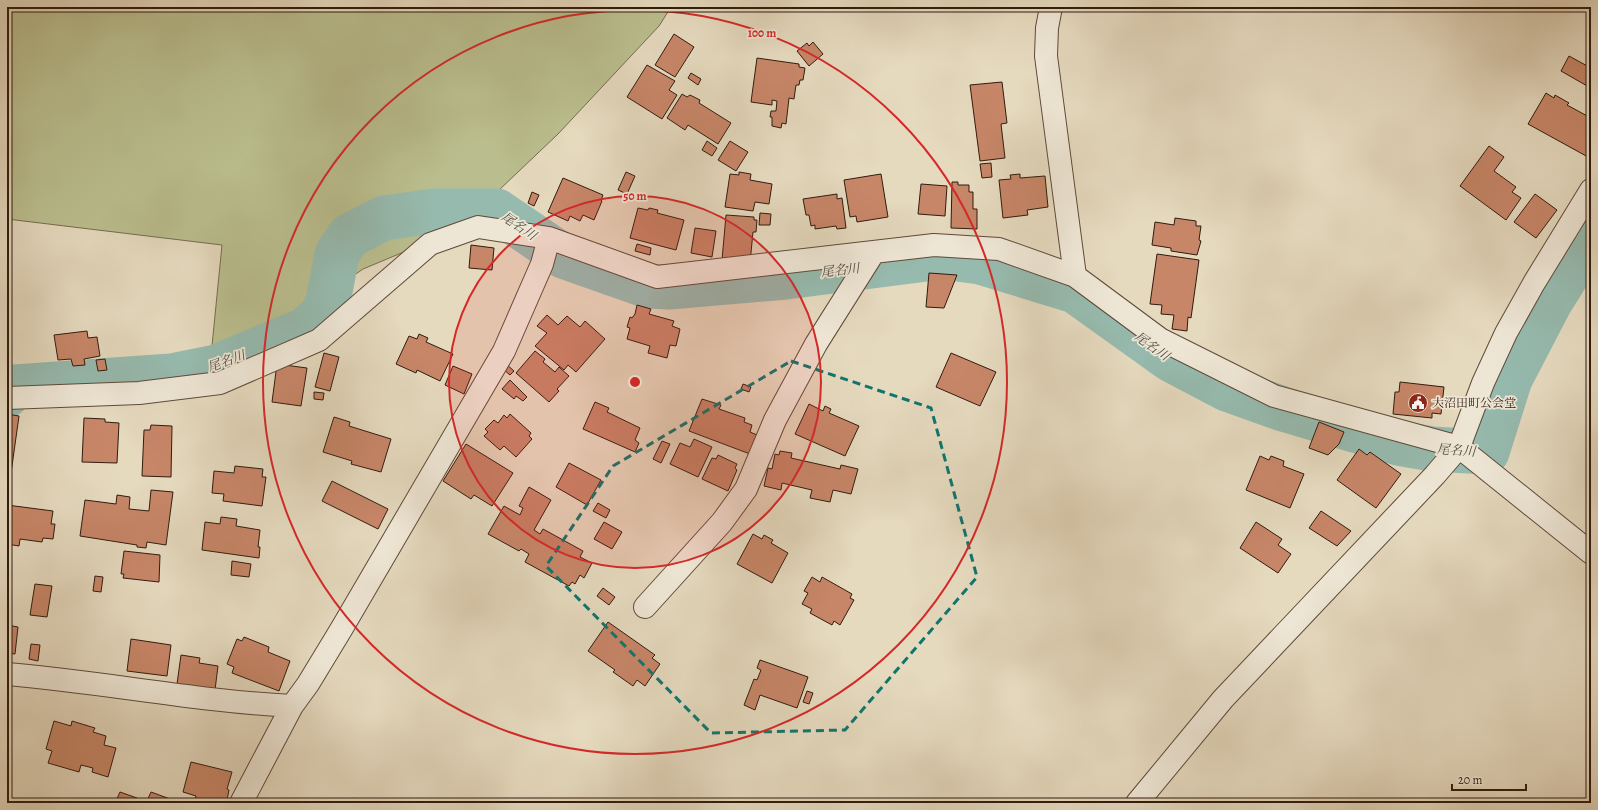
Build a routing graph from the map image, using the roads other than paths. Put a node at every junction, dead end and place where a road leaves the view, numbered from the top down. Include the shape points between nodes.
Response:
1 (1051, 7) edge
2 (1591, 190) edge
3 (549, 238) junction
4 (874, 252) junction
5 (1075, 276) junction
6 (7, 398) edge
7 (1459, 447) junction
8 (1591, 553) edge
9 (645, 607) dead end
10 (7, 674) edge
11 (292, 706) junction
12 (241, 803) edge
13 (1137, 803) edge

1 - 5 street via 1046,56
2 - 7 street via 1506,333 1483,383
3 - 4 street via 657,277
3 - 6 street via 478,227 430,244 319,340 220,383 139,393
3 - 11 street via 542,264 504,351 339,634
4 - 5 street via 934,245 999,249
4 - 9 street via 816,344 775,420 746,489 722,522
5 - 7 street via 1160,339 1274,396
7 - 8 street
7 - 13 street via 1223,698
10 - 11 street via 66,679 250,704
11 - 12 street

